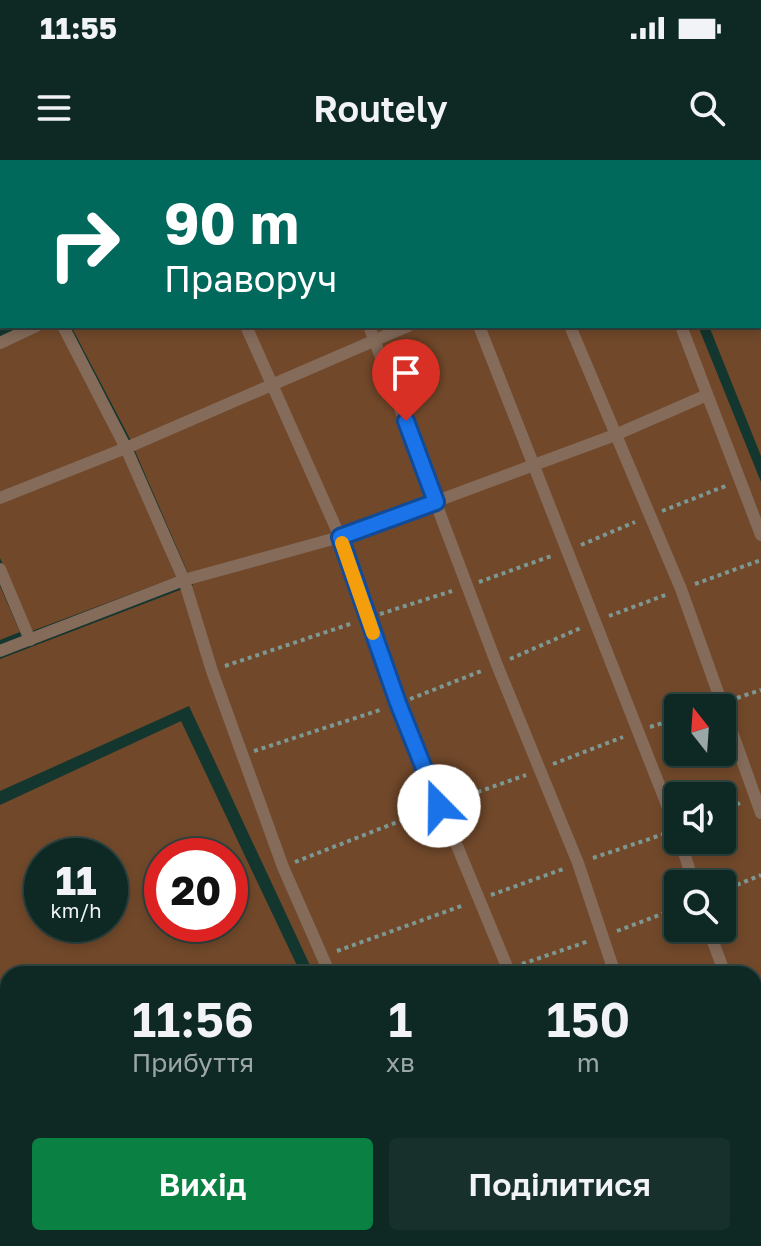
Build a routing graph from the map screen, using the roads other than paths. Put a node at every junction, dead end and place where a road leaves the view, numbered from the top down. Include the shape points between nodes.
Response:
1 (32, 328) edge
2 (64, 328) edge
3 (247, 328) edge
4 (370, 328) edge
5 (403, 328) edge
6 (480, 328) edge
7 (571, 328) edge
8 (682, 328) edge
9 (376, 339) junction
10 (0, 343) edge
11 (270, 386) junction
12 (707, 395) junction
13 (615, 435) junction
14 (126, 448) junction
15 (536, 464) junction
16 (0, 498) edge
17 (436, 502) junction
18 (761, 535) edge
19 (340, 537) junction
20 (0, 569) edge
21 (184, 580) junction
22 (30, 640) junction
23 (0, 651) edge
24 (664, 799) edge
25 (761, 813) edge
26 (713, 942) edge
27 (326, 966) edge
28 (506, 966) edge
29 (612, 966) edge
30 (722, 966) edge

1 - 10 lane
2 - 14 lane
3 - 11 lane
4 - 9 lane
5 - 9 lane
6 - 15 lane
7 - 13 lane
8 - 12 lane
9 - 11 lane
9 - 17 lane
11 - 14 lane
11 - 19 lane
12 - 13 lane
12 - 18 lane
13 - 15 lane
13 - 25 lane via 681,589
14 - 16 lane
14 - 21 lane
15 - 17 lane
15 - 24 lane
17 - 19 lane
17 - 29 lane via 578,863
19 - 21 lane
19 - 28 lane via 393,689
20 - 22 lane
21 - 22 lane
21 - 27 lane via 283,867
22 - 23 lane
26 - 30 lane

